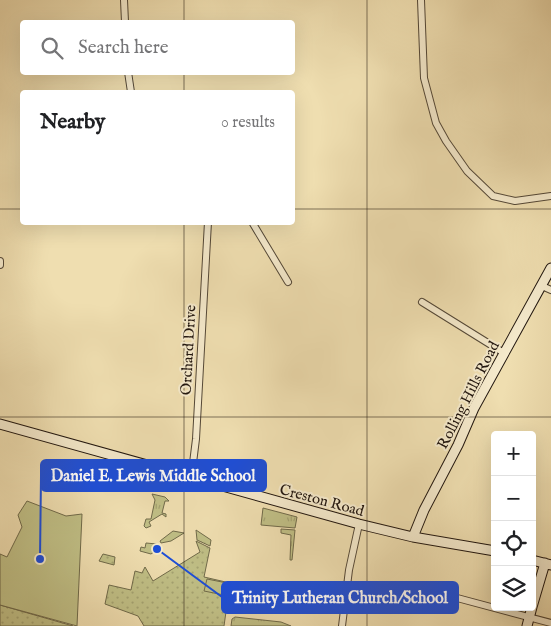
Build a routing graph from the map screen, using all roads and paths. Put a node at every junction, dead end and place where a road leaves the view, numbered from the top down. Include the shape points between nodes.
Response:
1 (124, 0) edge
2 (421, 0) edge
3 (125, 20) edge
4 (128, 75) edge
5 (131, 90) edge
6 (551, 196) edge
7 (208, 225) edge
8 (254, 225) edge
9 (0, 261) edge
10 (0, 265) edge
11 (551, 268) edge
12 (288, 282) dead end
13 (542, 286) junction
14 (551, 290) edge
15 (422, 302) dead end
16 (504, 353) junction
17 (0, 424) edge
18 (191, 479) junction
19 (359, 524) junction
20 (413, 537) junction
21 (491, 550) edge
22 (548, 564) edge
23 (446, 595) dead end
24 (536, 596) edge
25 (528, 622) edge
26 (551, 623) edge
27 (342, 626) edge

1 - 3 street
2 - 6 street via 424,78 436,123 446,141 467,171 493,196 515,201
4 - 5 street
7 - 18 street, Orchard Drive
8 - 12 street
9 - 10 street
11 - 13 main road, Rolling Hills Road
13 - 14 street
13 - 16 main road, Rolling Hills Road
15 - 16 street
16 - 20 main road, Rolling Hills Road
17 - 18 main road, Creston Road
18 - 19 main road, Creston Road
19 - 20 main road, Creston Road
19 - 27 street
20 - 21 main road, Creston Road
22 - 24 main road
23 - 25 street
25 - 26 street

